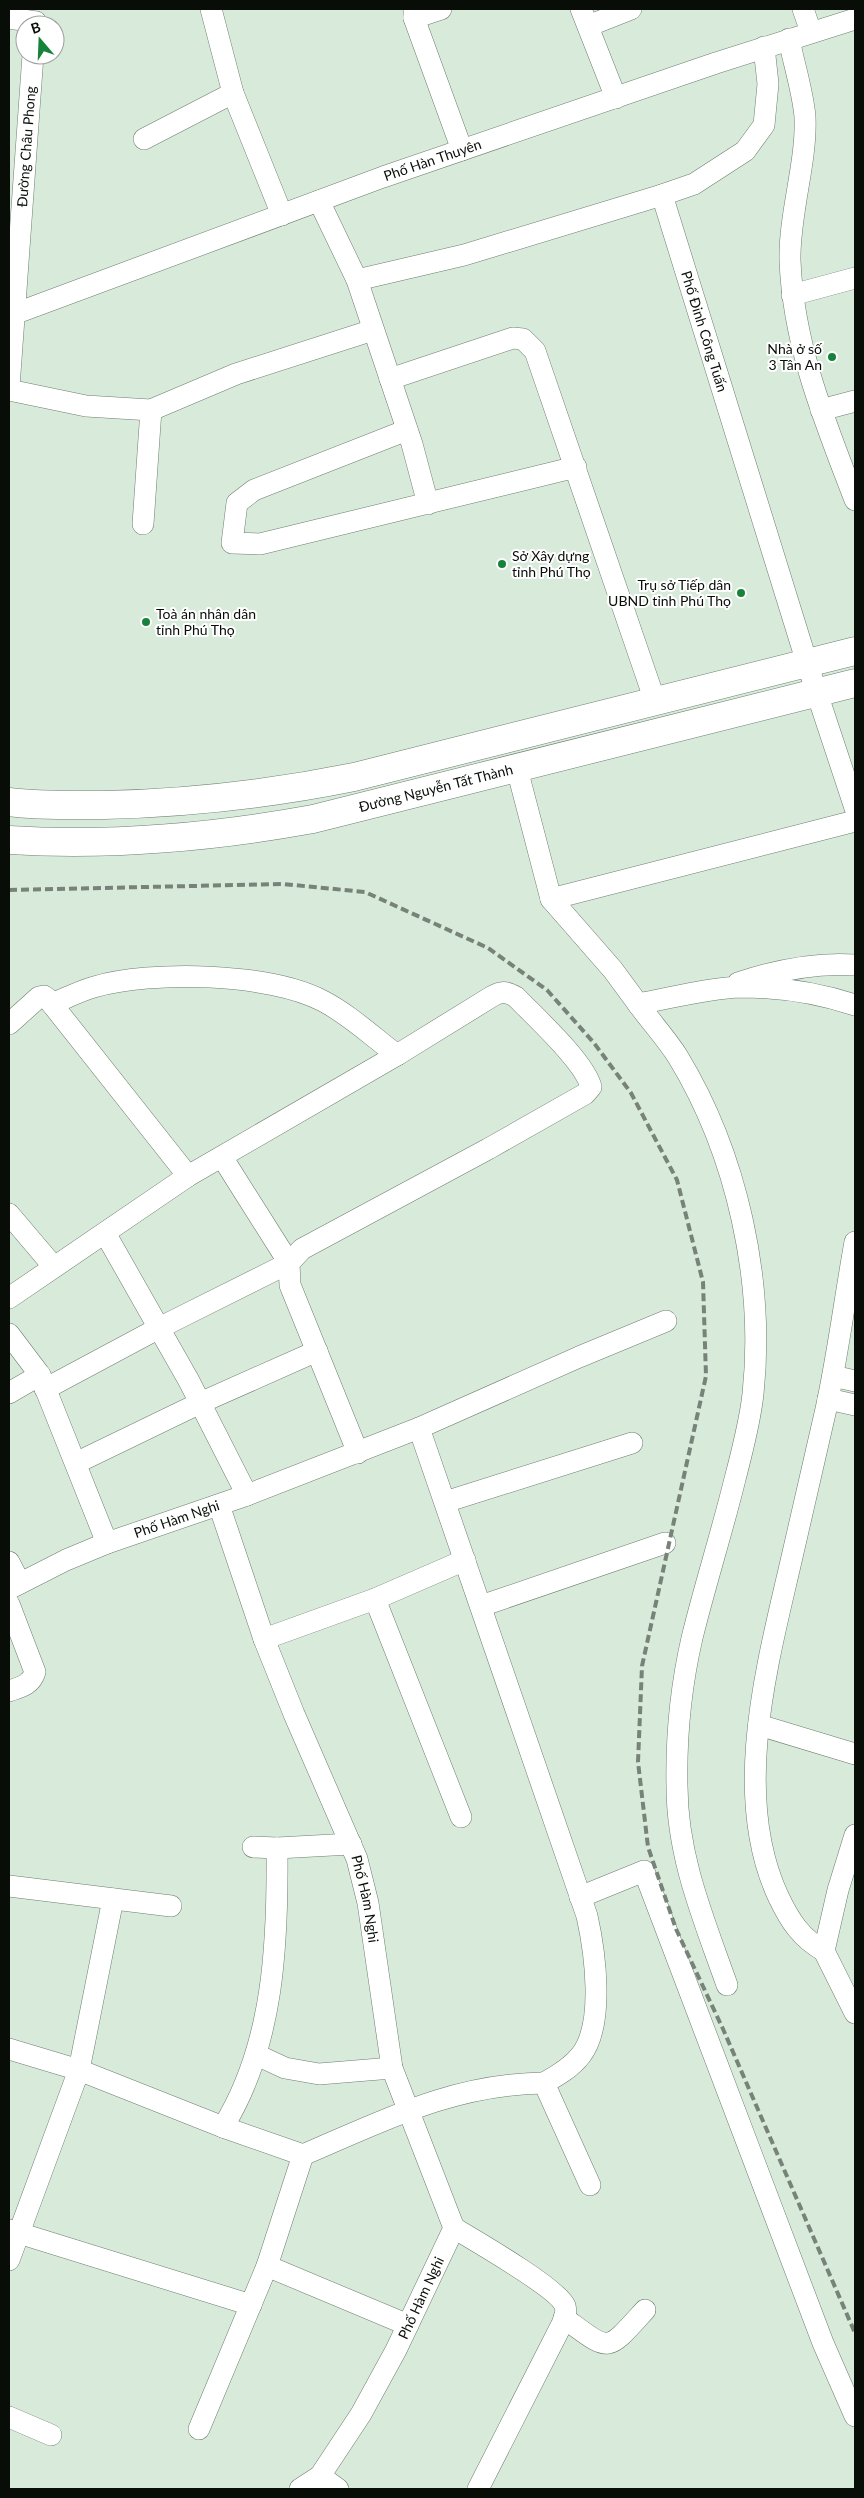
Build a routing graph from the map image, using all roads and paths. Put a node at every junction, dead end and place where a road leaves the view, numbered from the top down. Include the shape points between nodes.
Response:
1 (211, 9) edge
2 (441, 9) edge
3 (631, 9) edge
4 (803, 9) edge
5 (414, 13) edge
6 (584, 17) edge
7 (855, 19) edge
8 (811, 32) junction
9 (789, 39) junction
10 (764, 47) junction
11 (33, 65) edge
12 (233, 93) junction
13 (616, 98) junction
14 (144, 138) dead end
15 (462, 150) junction
16 (662, 195) junction
17 (319, 201) junction
18 (282, 215) junction
19 (855, 278) edge
20 (357, 280) junction
21 (792, 295) junction
22 (14, 314) junction
23 (374, 330) junction
24 (390, 379) junction
25 (9, 389) edge
26 (855, 401) edge
27 (151, 410) junction
28 (820, 410) junction
29 (407, 430) junction
30 (576, 467) junction
31 (855, 500) edge
32 (428, 504) junction
33 (143, 524) dead end
34 (855, 651) edge
35 (807, 663) junction
36 (855, 683) edge
37 (818, 692) junction
38 (655, 701) junction
39 (517, 769) junction
40 (354, 776) junction
41 (9, 802) edge
42 (855, 808) edge
43 (360, 809) junction
44 (855, 821) edge
45 (9, 840) edge
46 (551, 898) junction
47 (855, 965) edge
48 (717, 990) junction
49 (52, 1004) junction
50 (638, 1004) junction
51 (855, 1005) edge
52 (9, 1024) edge
53 (397, 1055) junction
54 (222, 1157) junction
55 (188, 1176) junction
56 (9, 1214) edge
57 (105, 1233) junction
58 (855, 1242) edge
59 (289, 1263) junction
60 (54, 1267) junction
61 (9, 1298) edge
62 (666, 1322) dead end
63 (159, 1328) junction
64 (9, 1334) edge
65 (317, 1351) junction
66 (833, 1376) junction
67 (855, 1381) edge
68 (43, 1382) junction
69 (9, 1393) edge
70 (828, 1399) junction
71 (200, 1403) junction
72 (855, 1406) edge
73 (419, 1428) junction
74 (632, 1443) dead end
75 (358, 1453) junction
76 (76, 1464) junction
77 (247, 1495) junction
78 (445, 1502) junction
79 (219, 1506) junction
80 (107, 1543) junction
81 (665, 1543) dead end
82 (465, 1560) junction
83 (9, 1562) edge
84 (14, 1586) edge
85 (375, 1599) junction
86 (9, 1604) edge
87 (481, 1606) junction
88 (264, 1639) junction
89 (9, 1691) edge
90 (760, 1725) junction
91 (855, 1754) edge
92 (461, 1817) dead end
93 (855, 1835) edge
94 (351, 1844) junction
95 (253, 1847) dead end
96 (277, 1848) junction
97 (9, 1886) edge
98 (580, 1897) junction
99 (112, 1899) junction
100 (171, 1906) dead end
101 (824, 1951) junction
102 (727, 1985) dead end
103 (855, 2013) edge
104 (9, 2049) edge
105 (257, 2055) junction
106 (392, 2068) junction
107 (79, 2070) junction
108 (544, 2083) junction
109 (410, 2109) junction
110 (223, 2127) junction
111 (303, 2155) junction
112 (590, 2185) dead end
113 (454, 2228) junction
114 (13, 2232) edge
115 (9, 2260) edge
116 (267, 2266) junction
117 (251, 2304) junction
118 (645, 2310) dead end
119 (564, 2318) junction
120 (408, 2325) junction
121 (855, 2416) edge
122 (9, 2417) edge
123 (199, 2429) dead end
124 (51, 2434) dead end
125 (320, 2476) junction
126 (300, 2489) edge
127 (338, 2489) edge
128 (478, 2489) edge

1 - 12 street
2 - 5 street
3 - 6 street
4 - 8 street
5 - 15 street
6 - 13 street
7 - 8 street, Phố Hàn Thuyên
8 - 9 street, Phố Hàn Thuyên
9 - 10 street, Phố Hàn Thuyên
9 - 21 street via 805,117 790,258
10 - 13 street, Phố Hàn Thuyên
10 - 16 street via 768,84 764,125 745,151 694,184
11 - 22 street, Đường Châu Phong
12 - 14 street
12 - 18 street
13 - 15 street, Phố Hàn Thuyên
15 - 17 street, Phố Hàn Thuyên
16 - 20 street via 464,255
16 - 35 street, Phố Đinh Công Tuấn
17 - 18 street, Phố Hàn Thuyên
17 - 20 street
18 - 22 street, Phố Hàn Thuyên
19 - 21 street
20 - 23 street
21 - 28 street via 802,348
22 - 25 street, Đường Châu Phong
23 - 24 street
23 - 27 street via 236,374
24 - 29 street
24 - 30 street via 513,338 523,339 535,351
25 - 27 street via 86,406
26 - 28 street
27 - 33 street
28 - 31 street
29 - 32 street
29 - 32 street via 254,490 237,503 232,543 260,544
30 - 32 street
30 - 38 street
34 - 35 main road
35 - 37 street, Phố Đinh Công Tuấn
35 - 38 main road
36 - 37 main road, Đường Nguyễn Tất Thành
37 - 39 main road, Đường Nguyễn Tất Thành
37 - 42 street, Phố Đinh Công Tuấn
38 - 40 main road
39 - 43 main road, Đường Nguyễn Tất Thành
39 - 46 street
40 - 41 main road via 256,795 202,800 62,805
40 - 43 main road
43 - 45 main road, Đường Nguyễn Tất Thành via 260,829 210,834 133,840
44 - 46 street
46 - 50 street
47 - 48 street via 796,967
48 - 50 street
48 - 51 street via 740,987 792,990 822,994
49 - 52 street via 44,996 38,998
49 - 53 street via 96,986 150,979 184,977 268,983 324,1001
49 - 55 street
50 - 102 street via 678,1058 708,1115 741,1214 754,1301 753,1395 736,1478 692,1640 684,1681 678,1768 679,1831 683,1855
53 - 54 street
53 - 59 street via 491,997 508,992 568,1054 585,1074 591,1087 585,1094 488,1149 302,1249
54 - 55 street
54 - 59 street
55 - 57 street
56 - 60 street
57 - 60 street
57 - 63 street
58 - 66 street
59 - 63 street
59 - 65 street via 290,1285
60 - 61 street
62 - 73 street
63 - 68 street
63 - 71 street
64 - 68 street
65 - 71 street
65 - 75 street
66 - 67 street
66 - 70 street
68 - 69 street
68 - 76 street
70 - 72 street
70 - 90 street via 773,1638
71 - 76 street
71 - 77 street
73 - 75 street
73 - 78 street
74 - 78 street
75 - 77 street
76 - 80 street
77 - 79 street
78 - 82 street
79 - 80 street, Phố Hàm Nghi
79 - 88 street, Phố Hàm Nghi
80 - 84 street, Phố Hàm Nghi
81 - 87 street
82 - 85 street
82 - 87 street
83 - 84 street
85 - 88 street
85 - 92 street
86 - 89 street via 36,1672 25,1686
87 - 98 street
88 - 94 street, Phố Hàm Nghi
90 - 91 street
90 - 101 street via 756,1807 763,1853 788,1918 801,1935
93 - 101 street
94 - 96 street
94 - 106 street, Phố Hàm Nghi via 368,1903
95 - 96 street
96 - 105 street via 275,1954
97 - 99 street
98 - 108 street via 596,1965 591,2031 581,2055 562,2073
98 - 121 street via 644,1871 823,2343
99 - 100 street
99 - 107 street
101 - 103 street
104 - 107 street
105 - 106 street via 285,2068 319,2074
105 - 110 street via 238,2102
106 - 109 street, Phố Hàm Nghi
107 - 110 street
107 - 114 street
108 - 109 street via 493,2086
108 - 112 street
109 - 111 street
109 - 113 street, Phố Hàm Nghi
110 - 111 street
111 - 116 street
113 - 119 street via 519,2268 559,2298 565,2305
113 - 120 street, Phố Hàm Nghi
114 - 115 street
114 - 117 street
116 - 117 street
116 - 120 street
117 - 123 street
118 - 119 street via 616,2342 607,2345 599,2343
119 - 128 street
120 - 125 street, Phố Hàm Nghi via 361,2414
122 - 124 street
125 - 126 street
125 - 127 street

